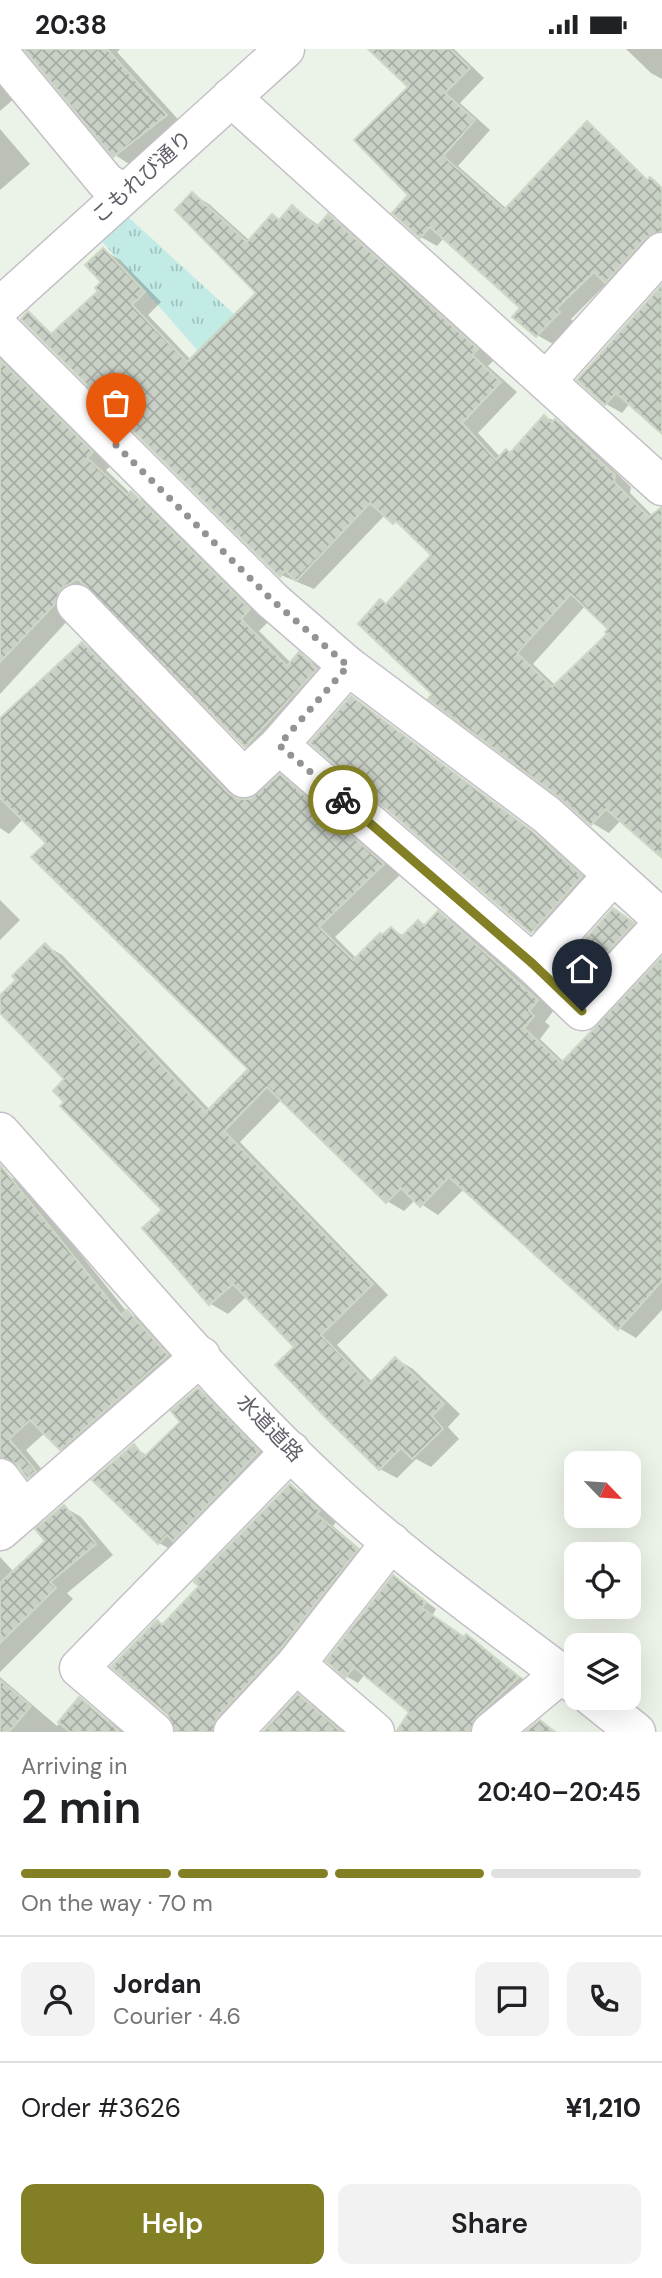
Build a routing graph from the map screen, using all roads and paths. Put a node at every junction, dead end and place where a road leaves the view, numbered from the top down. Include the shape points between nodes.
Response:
1 (285, 49) edge
2 (0, 54) edge
3 (231, 97) junction
4 (123, 193) junction
5 (662, 252) edge
6 (0, 307) edge
7 (0, 329) edge
8 (546, 381) junction
9 (662, 486) edge
10 (76, 604) dead end
11 (348, 666) junction
12 (279, 745) junction
13 (613, 875) junction
14 (662, 919) edge
15 (662, 925) edge
16 (533, 964) junction
17 (0, 1132) edge
18 (201, 1356) junction
19 (291, 1451) junction
20 (0, 1479) edge
21 (12, 1521) edge
22 (391, 1542) junction
23 (296, 1664) junction
24 (564, 1676) edge
25 (564, 1683) edge
26 (608, 1710) edge
27 (154, 1732) edge
28 (233, 1732) edge
29 (375, 1732) edge
30 (491, 1732) edge
31 (636, 1732) edge

1 - 3 street, こもれび通り
2 - 4 street via 106,182
3 - 4 street, こもれび通り
3 - 8 street
4 - 6 street, こもれび通り
5 - 8 street
7 - 11 street via 273,601
8 - 9 street
10 - 12 street via 244,778
11 - 12 street
11 - 13 street via 547,815
12 - 16 street
13 - 14 street
13 - 16 street
15 - 16 street via 582,1011
17 - 18 street, 水道道路
18 - 19 street, 水道道路
18 - 21 street
19 - 22 street, 水道道路
19 - 27 street via 79,1668
20 - 21 street
22 - 23 street
22 - 24 street, 水道道路
23 - 28 street
23 - 29 street
25 - 30 street
26 - 31 street

